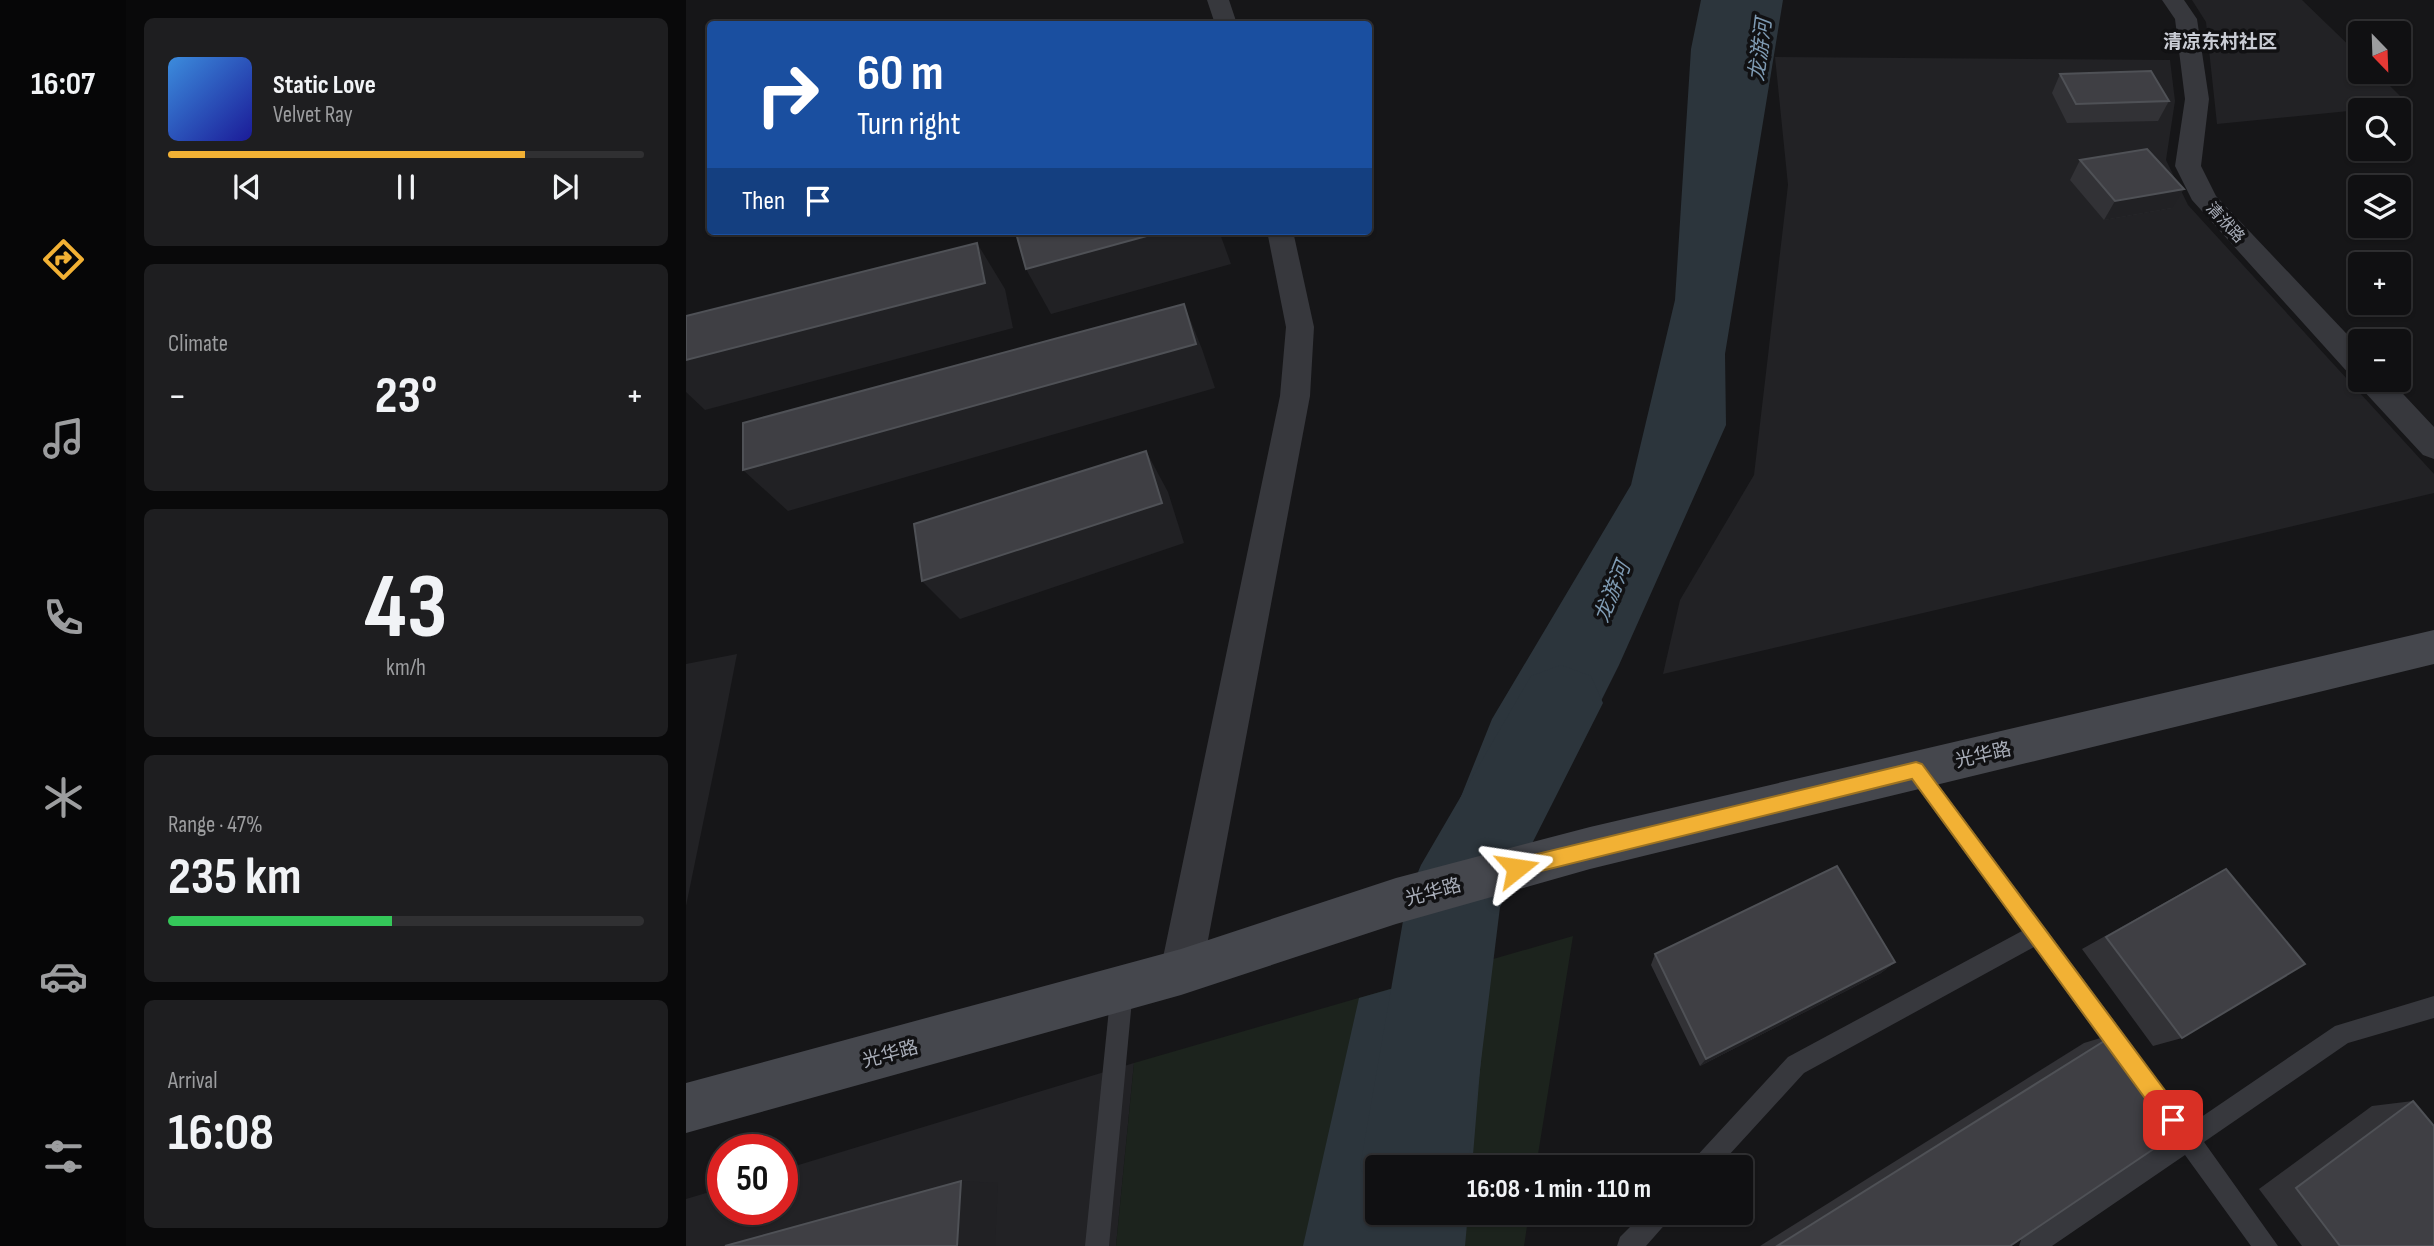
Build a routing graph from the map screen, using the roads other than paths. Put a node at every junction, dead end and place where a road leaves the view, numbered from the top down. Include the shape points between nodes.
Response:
1 (1218, 0) edge
2 (2173, 0) edge
3 (1225, 21) edge
4 (1281, 235) edge
5 (2348, 354) edge
6 (2383, 392) edge
7 (2434, 447) edge
8 (2434, 646) edge
9 (1916, 770) junction
10 (2037, 934) junction
11 (1181, 972) junction
12 (1122, 989) junction
13 (2434, 1007) edge
14 (2140, 1075) edge
15 (2156, 1097) edge
16 (686, 1108) edge
17 (2188, 1140) junction
18 (1713, 1155) edge
19 (1649, 1225) edge
20 (1097, 1246) edge
21 (1629, 1246) edge
22 (2031, 1246) edge
23 (2266, 1246) edge

1 - 3 street
2 - 5 street, 清洑路 via 2186,19 2197,99 2188,166 2205,200
4 - 11 street via 1300,327 1295,396
6 - 7 street
8 - 9 main road, 光华路
9 - 10 lane
9 - 11 main road, 光华路 via 1590,848 1396,901
10 - 14 lane
10 - 18 lane via 1796,1065
11 - 12 main road, 光华路
12 - 16 main road, 光华路
12 - 20 lane
13 - 17 lane via 2343,1034
15 - 17 lane
17 - 22 lane
17 - 23 lane
19 - 21 lane

